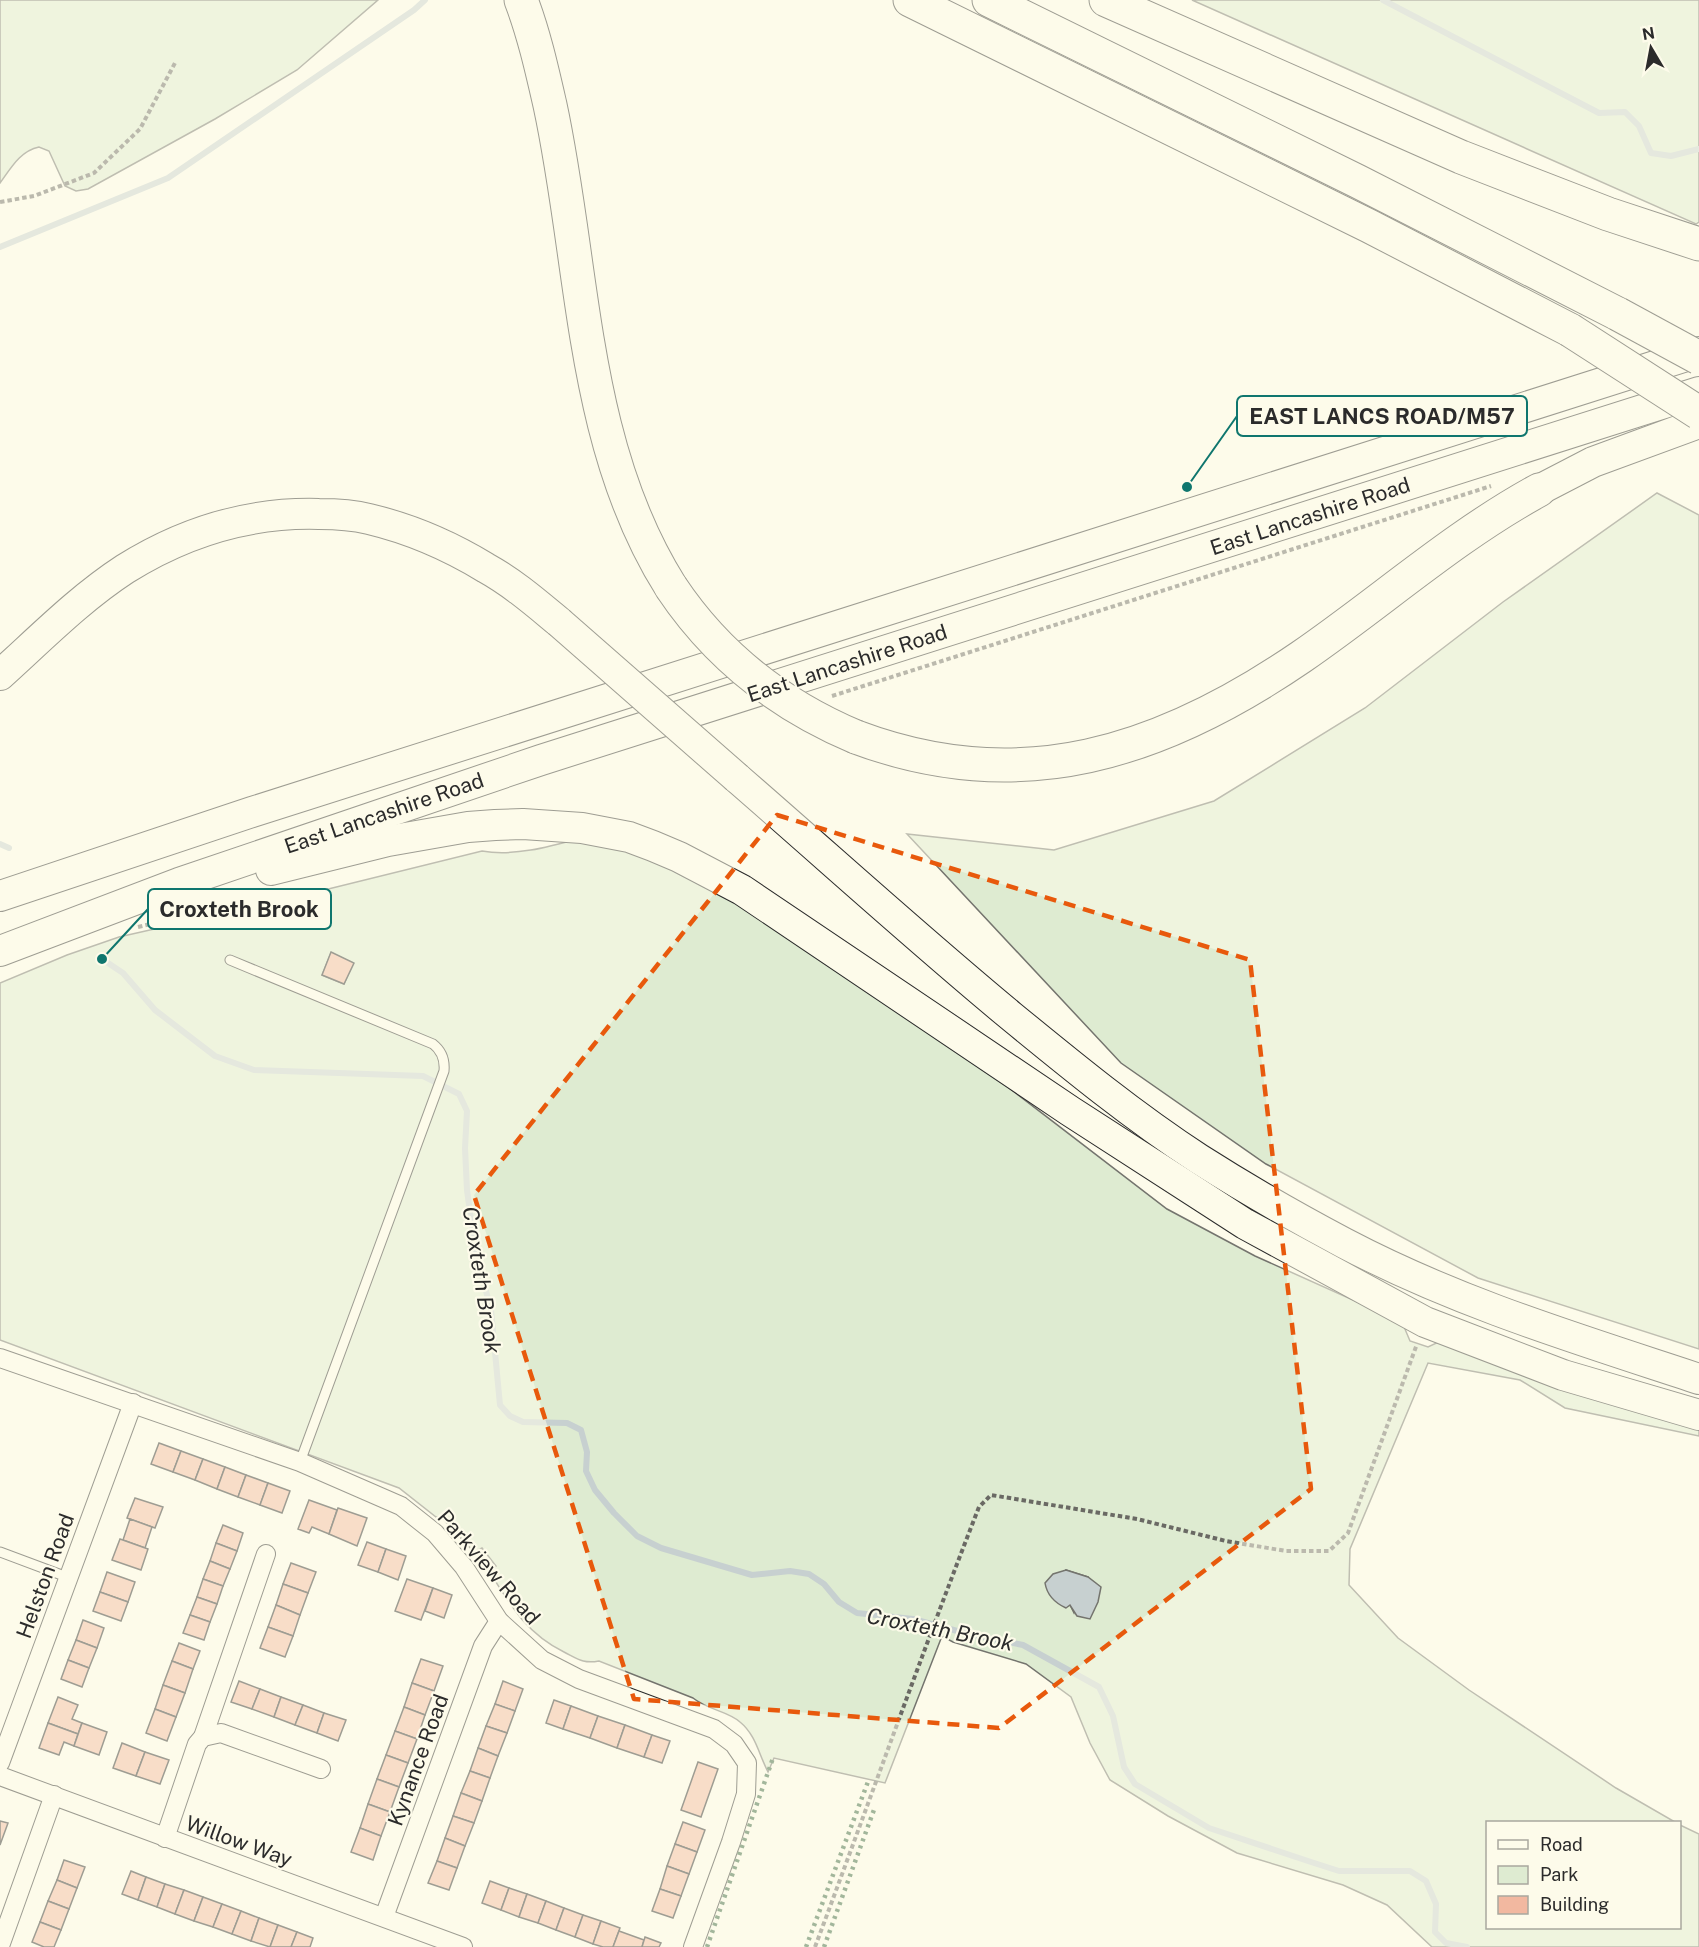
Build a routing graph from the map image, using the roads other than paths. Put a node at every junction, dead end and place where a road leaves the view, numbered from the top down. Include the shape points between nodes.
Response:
1 (521, 0) edge
2 (910, 0) edge
3 (989, 0) edge
4 (1106, 0) edge
5 (1699, 244) edge
6 (1570, 330) junction
7 (1699, 352) edge
8 (1699, 358) edge
9 (1699, 392) edge
10 (1699, 398) edge
11 (1699, 413) edge
12 (1699, 423) edge
13 (1539, 490) joint
14 (0, 675) edge
15 (0, 896) edge
16 (77, 921) junction
17 (0, 951) edge
18 (231, 960) dead end
19 (0, 1358) edge
20 (1699, 1379) edge
21 (133, 1404) junction
22 (1699, 1415) edge
23 (300, 1462) junction
24 (0, 1552) edge
25 (266, 1554) dead end
26 (67, 1577) junction
27 (499, 1621) junction
28 (5, 1733) edge
29 (203, 1737) junction
30 (0, 1763) edge
31 (321, 1768) dead end
32 (0, 1776) edge
33 (54, 1795) junction
34 (165, 1838) junction
35 (384, 1917) junction
36 (0, 1946) edge
37 (463, 1947) edge
38 (693, 1947) edge

1 - 13 highway, bridge via 558,143 601,414 624,494 649,551 702,629 747,672 792,706 856,737 916,756 990,765 1068,761 1145,741 1185,725 1301,657 1466,534
2 - 6 highway via 1369,226
3 - 8 highway, bridge via 1347,175
4 - 5 highway via 1461,157 1608,214
6 - 10 highway, bridge
6 - 11 highway, bridge
7 - 15 highway, East Lancashire Road via 252,812
9 - 16 highway, East Lancashire Road via 541,760
12 - 13 highway via 1593,462
14 - 20 highway, bridge via 79,604 134,564 199,532 241,520 288,514 340,514 397,526 450,548 522,592 1046,1045 1199,1159 1345,1244 1434,1286 1504,1315
16 - 17 highway, East Lancashire Road
16 - 22 highway via 388,841 468,827 540,824 629,837 679,857 742,890 1245,1224 1425,1322 1563,1375
18 - 23 lane via 433,1044 443,1057 444,1071
19 - 21 street, Parkview Road
21 - 23 street, Parkview Road
21 - 26 street, Helston Road
23 - 27 street, Parkview Road via 401,1506 435,1533 464,1567
24 - 26 lane
25 - 29 street
26 - 28 street, Helston Road via 46,1640
27 - 35 street, Kynance Road via 483,1646
27 - 38 street, Parkview Road via 542,1660 579,1679 714,1730 734,1744 747,1763 746,1794
28 - 30 street, Helston Road
29 - 31 street via 220,1733
29 - 34 street via 197,1744
32 - 33 street, Willow Way
33 - 34 street, Willow Way
33 - 36 street
34 - 35 street, Willow Way
35 - 37 street, Willow Way

